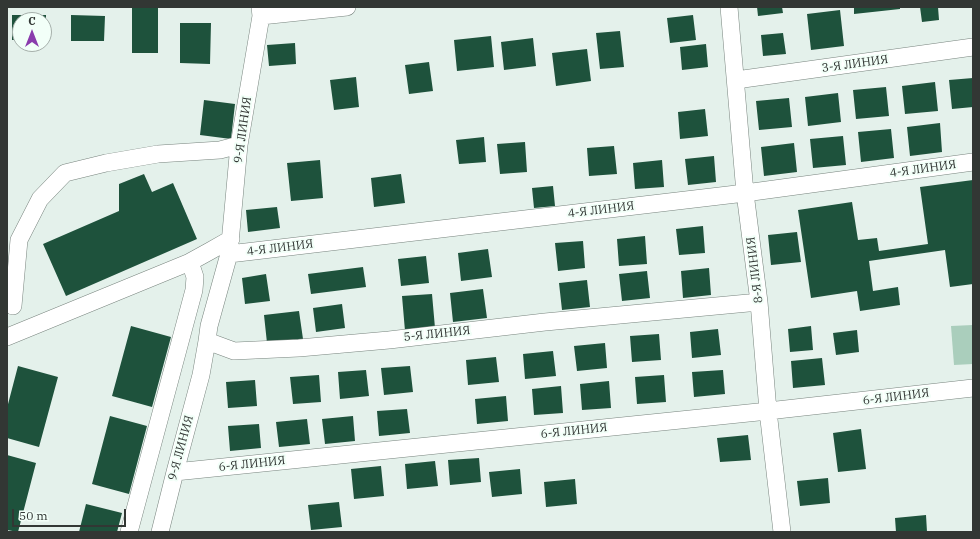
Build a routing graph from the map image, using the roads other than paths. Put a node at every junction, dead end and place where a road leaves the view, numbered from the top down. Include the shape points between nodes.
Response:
1 (347, 7) edge
2 (729, 7) edge
3 (260, 12) edge
4 (973, 47) edge
5 (736, 80) junction
6 (240, 145) junction
7 (973, 162) edge
8 (745, 193) junction
9 (230, 247) junction
10 (190, 262) junction
11 (759, 302) junction
12 (13, 306) dead end
13 (7, 337) edge
14 (207, 341) junction
15 (973, 388) edge
16 (768, 411) junction
17 (175, 472) junction
18 (129, 532) edge
19 (160, 532) edge
20 (782, 532) edge

1 - 3 street
2 - 5 street, 8-Я ЛИНИЯ
3 - 6 street, 9-Я ЛИНИЯ
4 - 5 street, 3-Я ЛИНИЯ
5 - 8 street, 8-Я ЛИНИЯ
6 - 9 street, 9-Я ЛИНИЯ
6 - 12 street via 220,150 158,154 65,173 40,199 19,240
7 - 8 street, 4-Я ЛИНИЯ
8 - 9 street, 4-Я ЛИНИЯ
8 - 11 street, 8-Я ЛИНИЯ
9 - 10 street via 210,251
9 - 14 street
10 - 13 street
10 - 18 street via 195,277 194,290
11 - 14 street, 5-Я ЛИНИЯ via 299,348 234,351
11 - 16 street, 8-Я ЛИНИЯ
14 - 17 street, 9-Я ЛИНИЯ via 201,375
15 - 16 street, 6-Я ЛИНИЯ
16 - 17 street, 6-Я ЛИНИЯ
16 - 20 street, 8-Я ЛИНИЯ
17 - 19 street, 9-Я ЛИНИЯ

